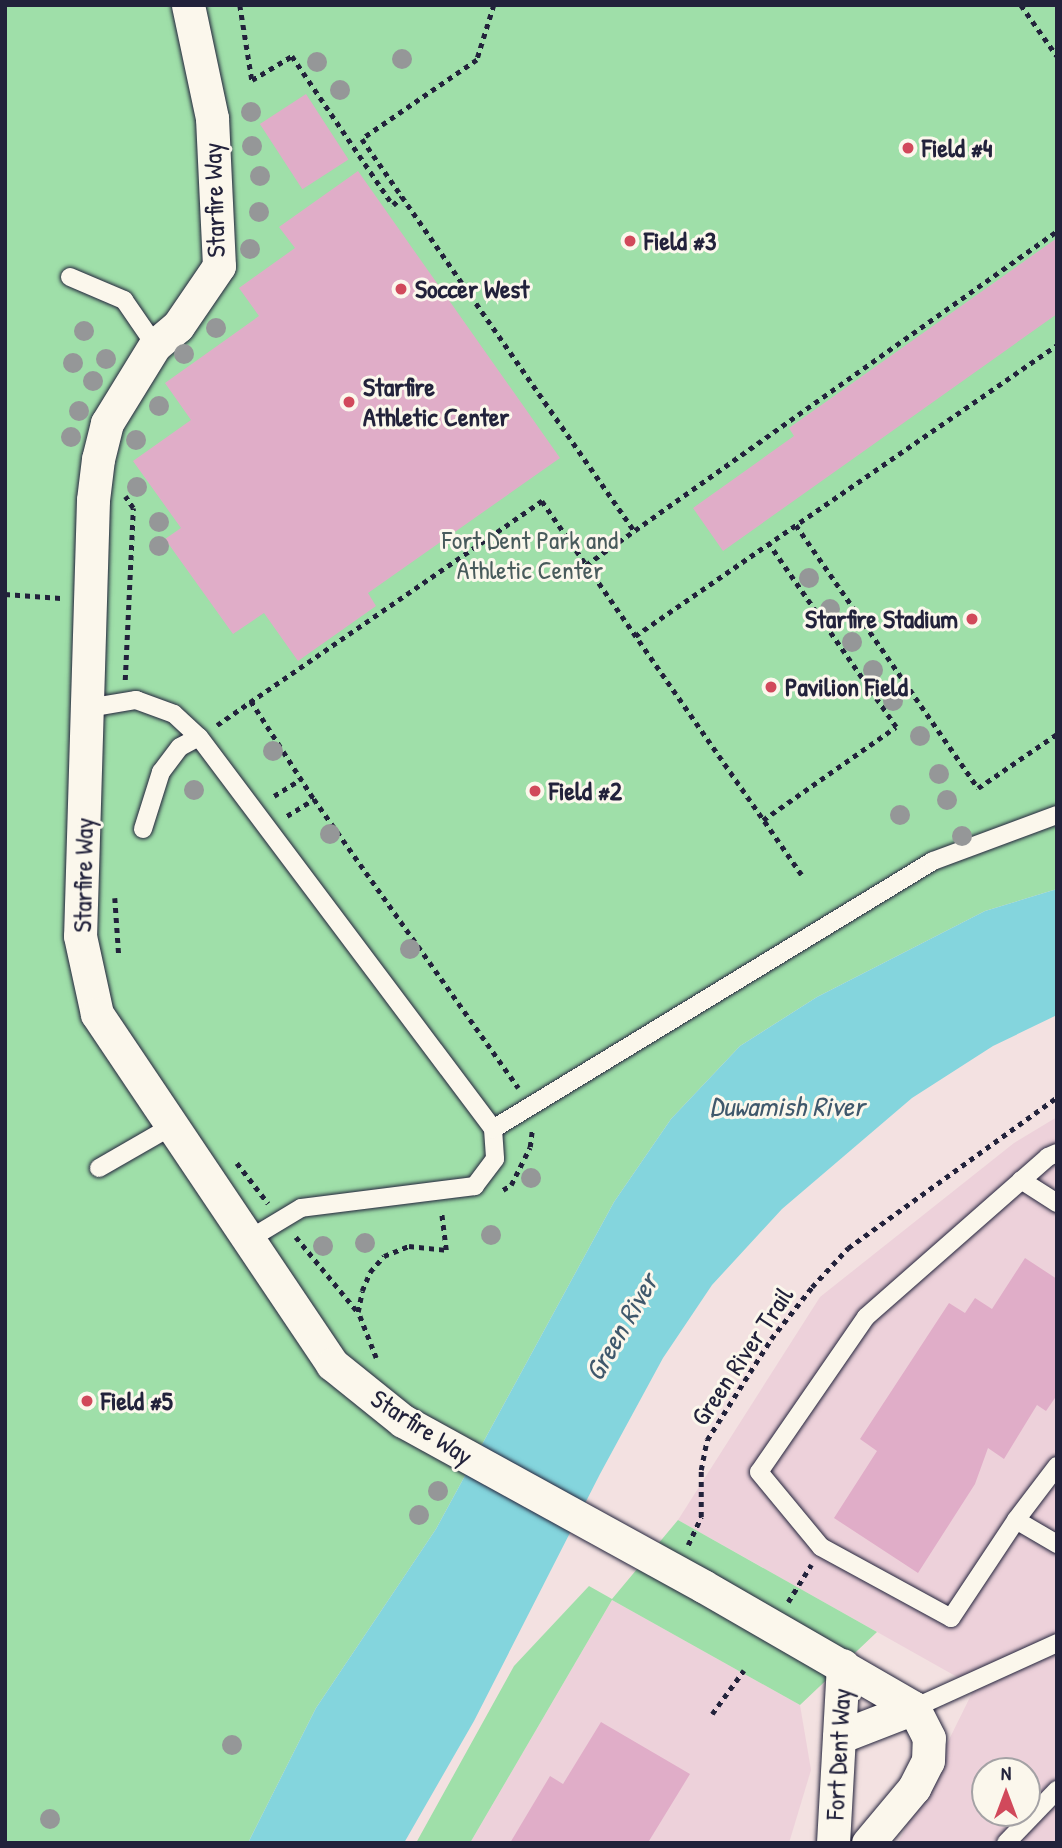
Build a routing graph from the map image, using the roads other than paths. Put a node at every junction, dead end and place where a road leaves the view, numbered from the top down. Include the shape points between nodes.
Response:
1 (188, 5) edge
2 (70, 276) dead end
3 (155, 345) junction
4 (88, 708) junction
5 (199, 737) junction
6 (1057, 816) edge
7 (143, 829) dead end
8 (172, 1126) junction
9 (494, 1129) junction
10 (1057, 1153) edge
11 (99, 1168) dead end
12 (1021, 1180) junction
13 (1057, 1203) edge
14 (248, 1240) junction
15 (1057, 1466) edge
16 (1016, 1520) junction
17 (1057, 1544) edge
18 (1057, 1643) edge
19 (838, 1662) junction
20 (915, 1708) junction
21 (839, 1737) junction
22 (1057, 1790) edge
23 (832, 1843) edge
24 (868, 1843) edge
25 (1006, 1843) edge

1 - 3 street, Starfire Way via 212,118 219,266 178,326
2 - 3 lane via 124,300
3 - 4 street, Starfire Way via 107,423 98,459
4 - 5 lane via 136,700 174,714
4 - 8 street, Starfire Way via 80,936 97,1014
5 - 7 lane via 180,747 161,772
5 - 9 lane
6 - 9 lane via 933,861
8 - 11 lane
8 - 14 street, Starfire Way
9 - 14 lane via 495,1159 475,1186 301,1208
10 - 12 lane
12 - 13 lane
12 - 16 lane via 866,1317 759,1472 821,1547 951,1618
14 - 19 street, Starfire Way via 332,1364 403,1421
15 - 16 lane
16 - 17 lane
18 - 20 lane
19 - 20 street
19 - 21 street, Fort Dent Way
20 - 21 street
20 - 24 street, Fort Dent Way via 929,1738 928,1761 914,1788
21 - 23 street, Fort Dent Way
22 - 25 lane

